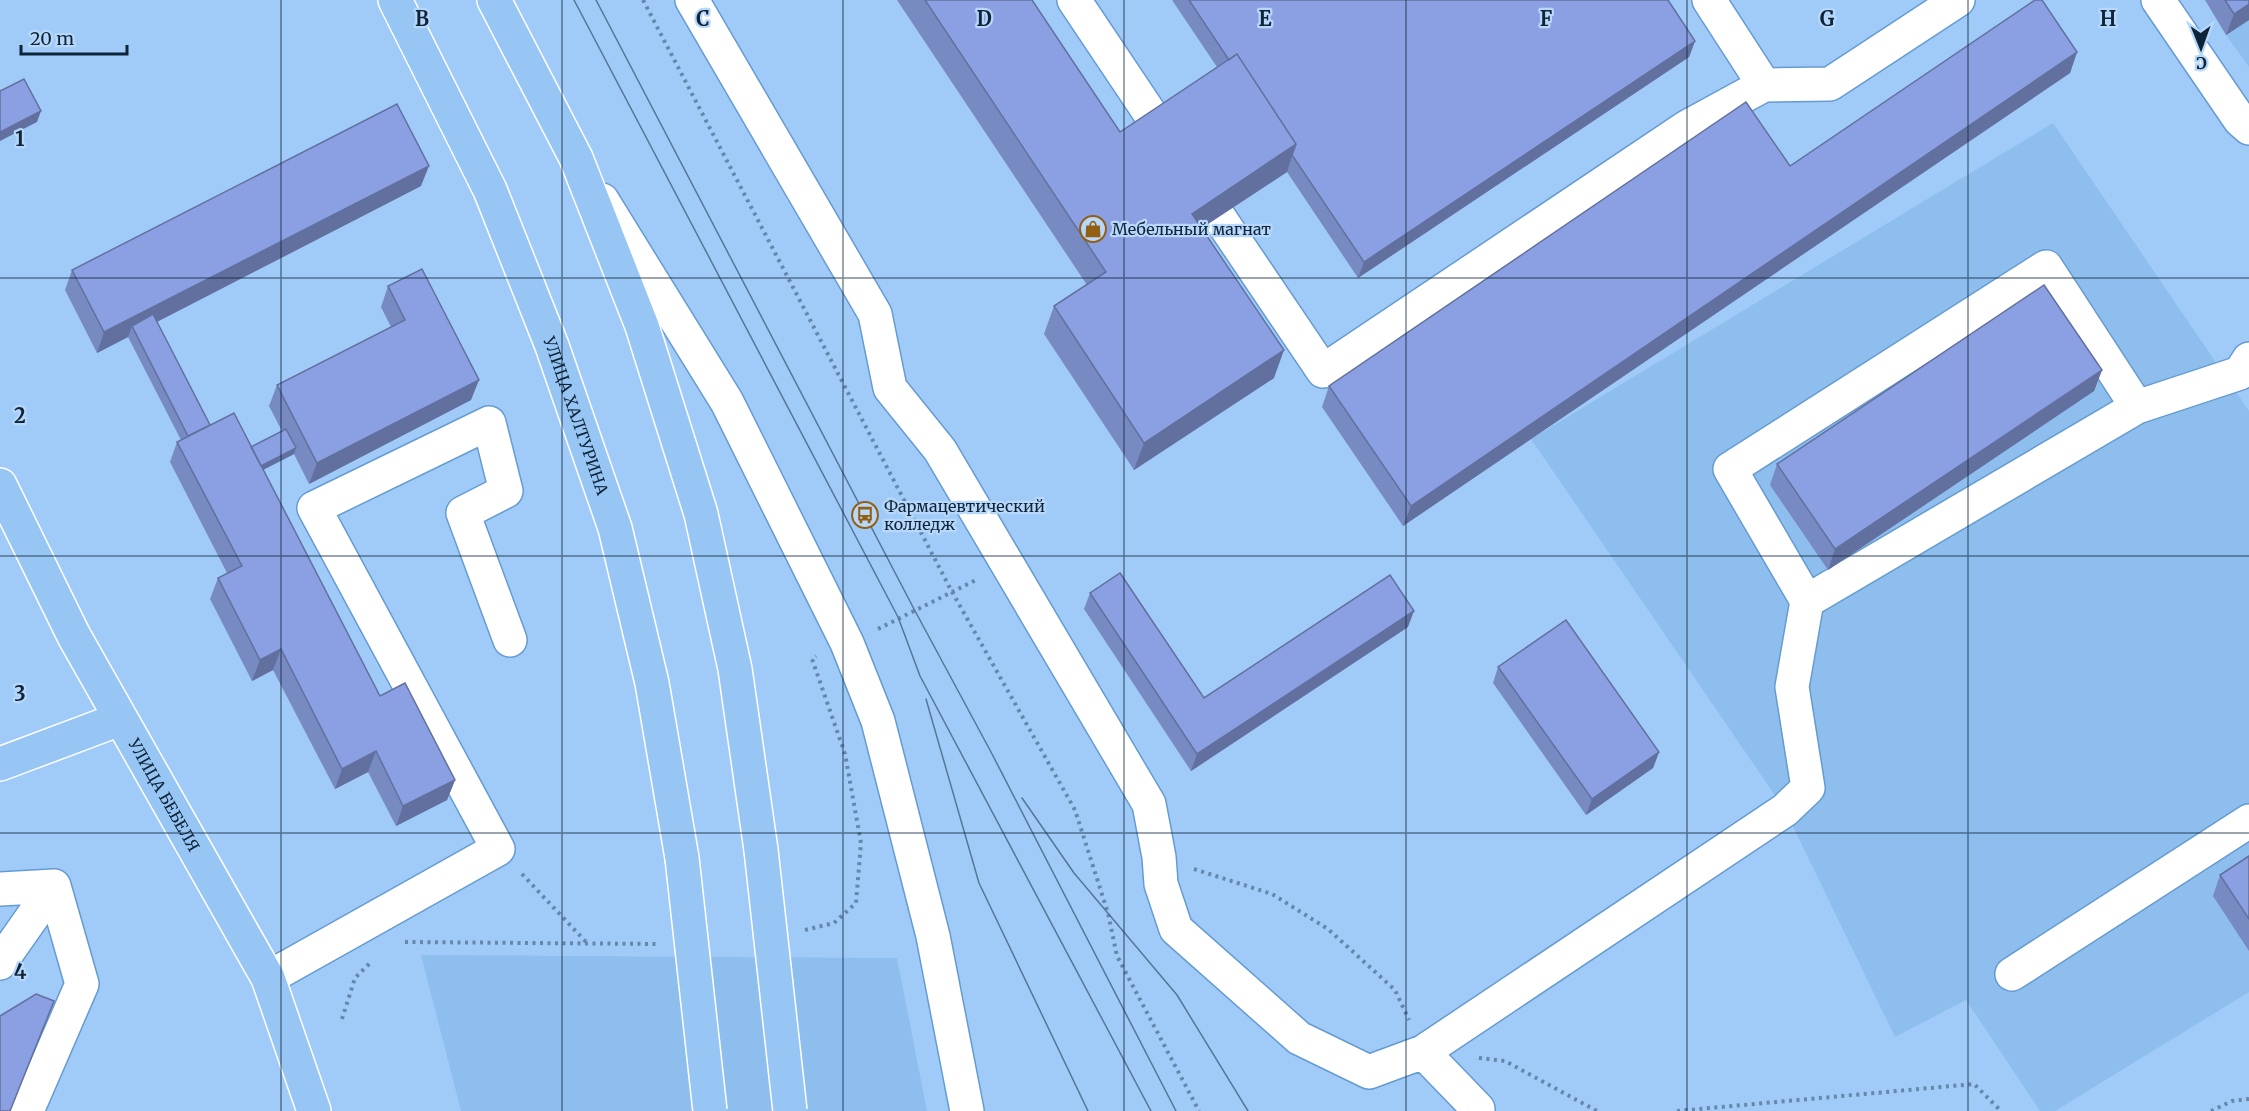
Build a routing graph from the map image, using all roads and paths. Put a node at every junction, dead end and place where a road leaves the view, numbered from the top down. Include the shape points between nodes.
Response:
1 (395, 0) edge
2 (494, 0) edge
3 (644, 0) edge
4 (692, 0) edge
5 (1074, 0) edge
6 (1710, 0) edge
7 (1958, 0) edge
8 (2158, 0) edge
9 (1764, 85) junction
10 (1159, 127) edge
11 (2249, 128) edge
12 (576, 158) junction
13 (1219, 217) edge
14 (2249, 359) edge
15 (2137, 407) junction
16 (0, 485) edge
17 (951, 591) junction
18 (1807, 601) junction
19 (886, 624) dead end
20 (510, 640) dead end
21 (120, 719) junction
22 (0, 764) edge
23 (2249, 821) edge
24 (498, 849) junction
25 (1159, 857) junction
26 (54, 886) junction
27 (0, 889) edge
28 (588, 943) dead end
29 (0, 963) edge
30 (2012, 974) dead end
31 (268, 978) junction
32 (1423, 1052) junction
33 (2249, 1099) edge
34 (1478, 1109) dead end
35 (27, 1111) edge
36 (314, 1111) edge
37 (710, 1111) edge
38 (790, 1111) edge
39 (967, 1111) edge
40 (1199, 1111) edge
41 (1598, 1111) edge
42 (1677, 1111) edge
43 (2001, 1111) edge
44 (2211, 1111) edge

1 - 37 main road, УЛИЦА ХАЛТУРИНА, bridge via 490,190 552,346 615,528 652,683 682,858
2 - 12 main road
3 - 17 path
4 - 25 street via 875,314 890,388 940,450 1149,804
5 - 10 street
6 - 9 street
7 - 9 street via 1830,84
8 - 11 street
9 - 13 street via 1687,127 1323,371
12 - 38 main road, bridge via 642,327 701,514 735,669 761,850
12 - 39 street via 727,402 850,653 878,721 931,925
14 - 15 street via 2240,373
15 - 18 street
15 - 18 street via 2046,267 1730,469
16 - 21 main road, УЛИЦА БЕБЕЛЯ via 74,636
17 - 19 path
17 - 40 path via 1075,810 1108,913 1117,956
18 - 32 street via 1792,687 1808,788 1785,810
20 - 24 street via 463,513 506,491 489,423 314,508
21 - 22 main road
21 - 31 main road, УЛИЦА БЕБЕЛЯ
23 - 30 street
24 - 28 path
24 - 31 street
25 - 32 path via 1272,894 1328,929 1395,990
25 - 32 street via 1161,884 1176,929 1299,1038 1369,1072
26 - 27 street
26 - 29 street
26 - 35 street via 82,984
31 - 36 main road, УЛИЦА БЕБЕЛЯ
32 - 34 street
32 - 41 path via 1505,1061
33 - 44 path via 2232,1101
42 - 43 path via 1974,1084

